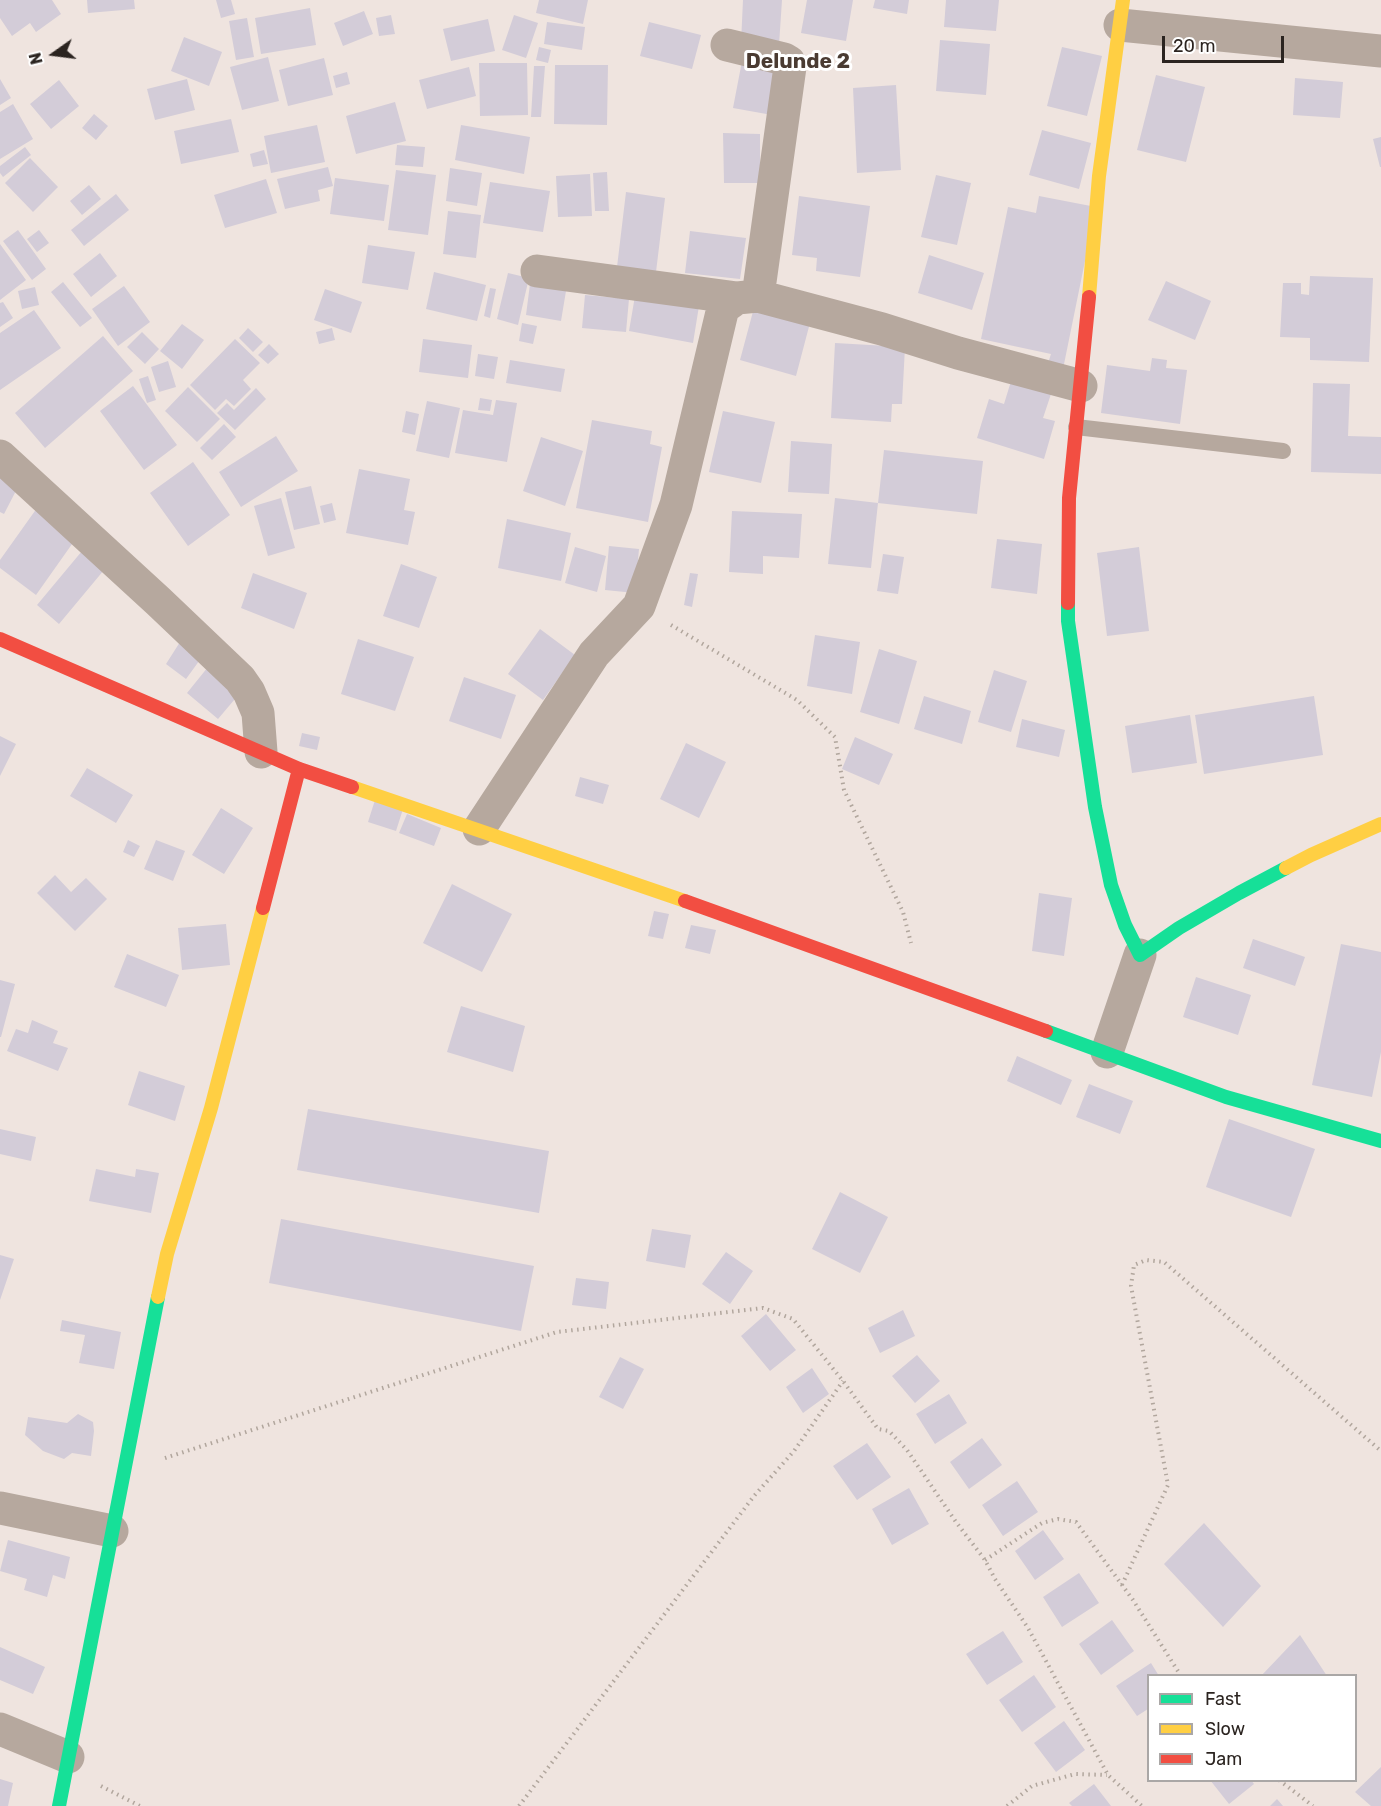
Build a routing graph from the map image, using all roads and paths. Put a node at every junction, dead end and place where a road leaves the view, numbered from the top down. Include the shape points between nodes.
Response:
1 (1122, 13) edge
2 (727, 45) dead end
3 (1381, 51) edge
4 (537, 271) dead end
5 (747, 297) junction
6 (1081, 386) junction
7 (1076, 427) junction
8 (1283, 451) dead end
9 (0, 456) edge
10 (639, 606) junction
11 (0, 639) edge
12 (261, 752) junction
13 (299, 769) junction
14 (1381, 824) edge
15 (479, 829) junction
16 (1140, 955) junction
17 (923, 987) junction
18 (1107, 1052) junction
19 (1381, 1141) edge
20 (843, 1381) junction
21 (1381, 1451) edge
22 (123, 1471) junction
23 (0, 1508) edge
24 (112, 1531) junction
25 (985, 1560) junction
26 (1122, 1586) junction
27 (1180, 1674) edge
28 (0, 1729) edge
29 (68, 1757) junction
30 (1108, 1775) junction
31 (1282, 1782) edge
32 (59, 1806) edge
33 (519, 1806) edge
34 (1007, 1806) edge
35 (1142, 1806) edge
36 (1313, 1806) edge

1 - 3 street
1 - 6 street via 1099,176
2 - 5 street via 789,62
4 - 5 street
5 - 6 street via 882,329
5 - 10 street via 723,308 676,505
6 - 7 street
7 - 8 lane
7 - 16 street via 1069,498 1068,621 1095,807 1111,885
9 - 12 street via 240,680 258,713
10 - 15 street via 594,654
10 - 17 path via 797,700 835,737 844,790 903,912
11 - 12 street
12 - 13 street
13 - 15 street
13 - 22 street via 211,1107 167,1254
14 - 16 street via 1239,892
15 - 17 street
16 - 18 street
17 - 18 street
18 - 19 street via 1226,1097
20 - 22 path via 793,1319 763,1308 557,1332
20 - 25 path via 878,1429 889,1431 907,1450
20 - 33 path via 794,1451 754,1496
21 - 26 path via 1164,1262 1146,1260 1134,1265 1131,1286 1168,1485
22 - 24 street
23 - 24 street
24 - 29 street
25 - 26 path via 1042,1523 1066,1520 1076,1522
25 - 30 path via 1028,1628
26 - 27 path
28 - 29 street
29 - 32 street
30 - 34 path via 1075,1774 1032,1786
30 - 35 path
31 - 36 path

